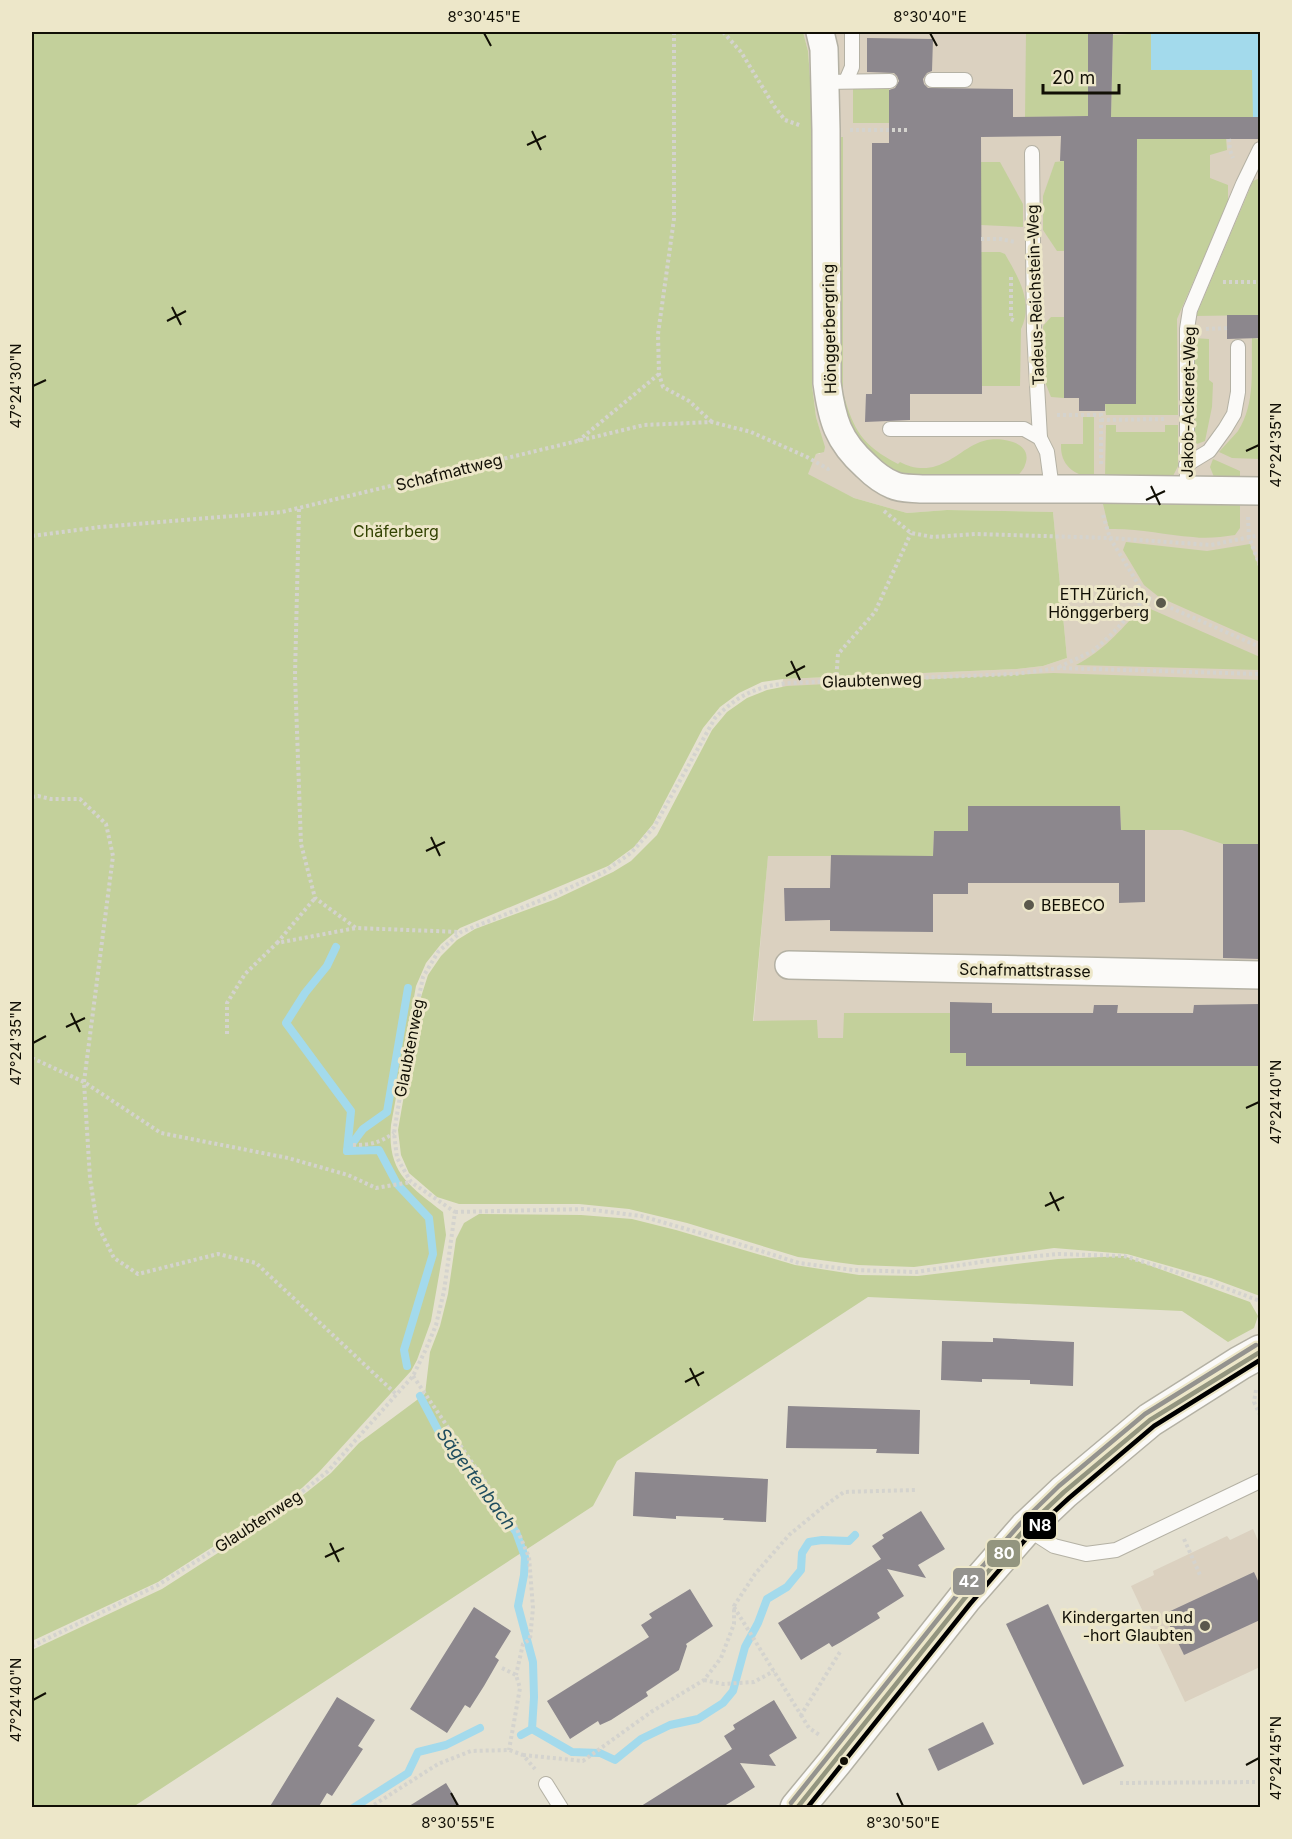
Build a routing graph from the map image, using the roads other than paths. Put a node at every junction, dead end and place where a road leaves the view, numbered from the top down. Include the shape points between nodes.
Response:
1 (820, 32) edge
2 (852, 32) edge
3 (932, 80) dead end
4 (965, 80) dead end
5 (835, 81) junction
6 (890, 81) dead end
7 (1260, 148) edge
8 (1032, 153) dead end
9 (1238, 347) dead end
10 (890, 429) dead end
11 (1040, 438) junction
12 (1187, 478) junction
13 (1052, 489) junction
14 (1260, 491) edge
15 (789, 965) dead end
16 (1260, 975) edge
17 (1260, 1352) edge
18 (1260, 1481) edge
19 (1026, 1528) junction
20 (546, 1784) road end
21 (561, 1808) edge
22 (797, 1808) edge

1 - 5 street, Hönggerbergring
2 - 5 lane via 852,67
3 - 4 lane
5 - 6 lane
5 - 13 street, Hönggerbergring via 826,130 828,383 838,431 852,453 876,476 894,486
7 - 12 lane, Jakob-Ackeret-Weg via 1190,310
8 - 11 lane, Tadeus-Reichstein-Weg via 1034,332
9 - 12 lane via 1234,414
10 - 11 lane via 1024,429
11 - 13 lane, Tadeus-Reichstein-Weg via 1047,452
12 - 13 street, Hönggerbergring
12 - 14 street, Hönggerbergring
15 - 16 street, Schafmattstrasse
17 - 19 street via 1150,1420
18 - 19 lane via 1116,1550 1086,1554 1065,1549
19 - 22 street via 964,1599
20 - 21 lane

